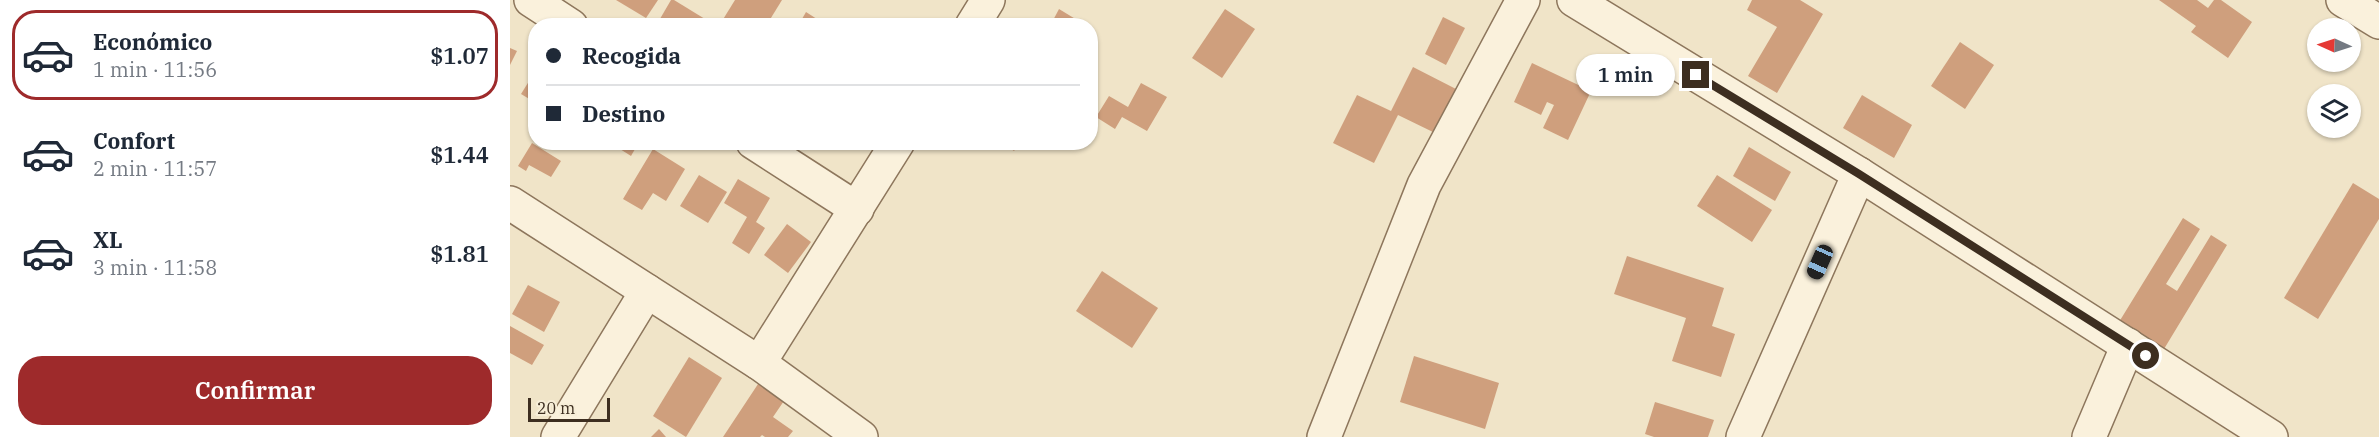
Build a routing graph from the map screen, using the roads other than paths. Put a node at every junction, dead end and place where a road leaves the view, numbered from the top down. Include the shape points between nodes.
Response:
1 (531, 0) edge
2 (988, 0) edge
3 (1523, 0) edge
4 (1574, 0) edge
5 (2343, 0) edge
6 (559, 18) edge
7 (977, 18) edge
8 (2379, 22) edge
9 (765, 150) edge
10 (893, 150) edge
11 (1859, 174) junction
12 (510, 202) edge
13 (857, 209) junction
14 (647, 291) junction
15 (2128, 345) junction
16 (759, 363) junction
17 (1330, 435) edge
18 (558, 437) edge
19 (861, 437) edge
20 (1743, 437) edge
21 (2089, 437) edge
22 (2271, 437) edge

1 - 6 street
2 - 7 street
3 - 17 street via 1424,185
4 - 11 street
5 - 8 street
9 - 13 street
10 - 13 street
11 - 15 street
11 - 20 street
12 - 14 street
13 - 16 street
14 - 16 street
14 - 18 street
15 - 21 street
15 - 22 street
16 - 19 street

